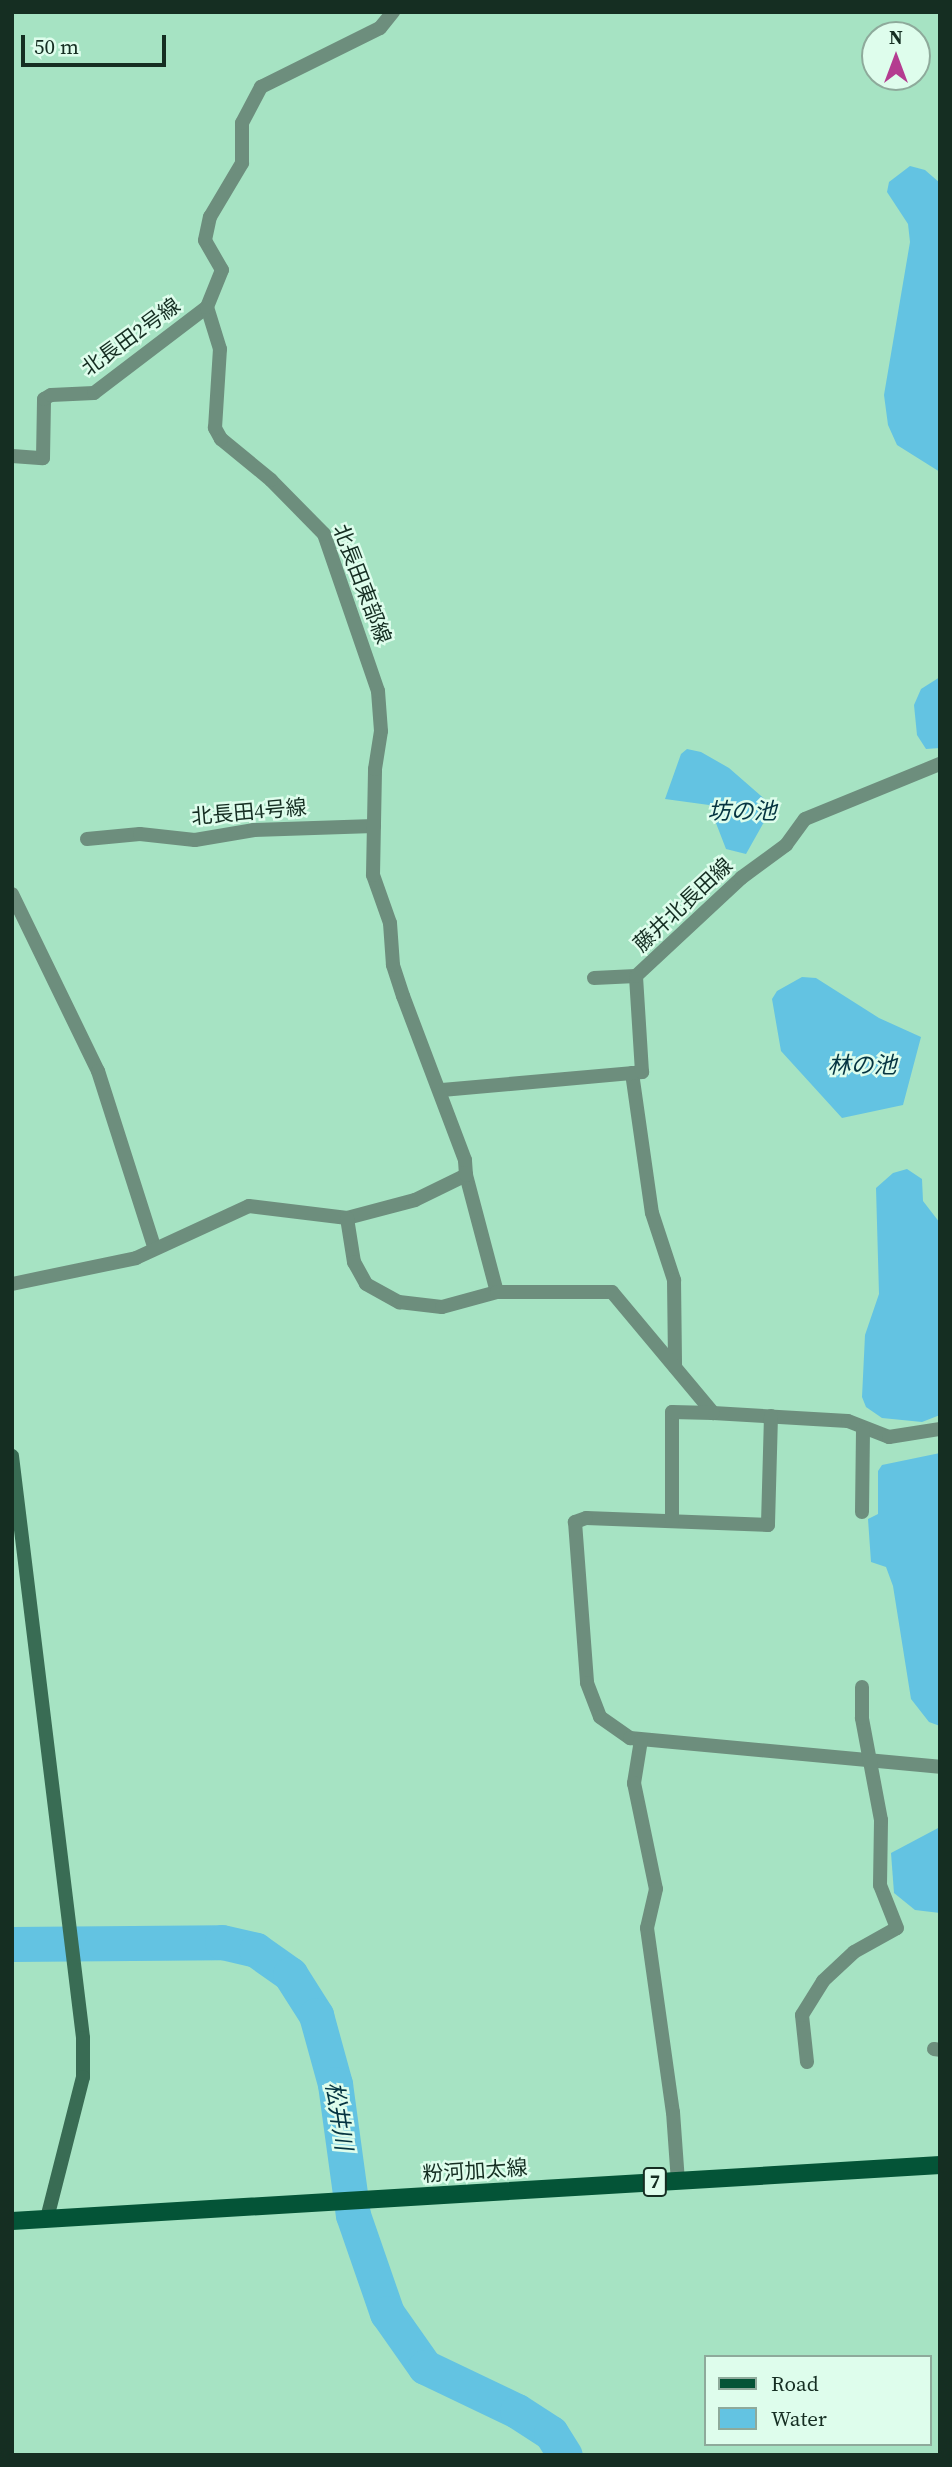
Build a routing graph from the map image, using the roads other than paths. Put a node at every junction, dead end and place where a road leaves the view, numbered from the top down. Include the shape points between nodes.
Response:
1 (393, 12) edge
2 (208, 307) junction
3 (12, 456) edge
4 (940, 764) edge
5 (374, 826) junction
6 (87, 839) dead end
7 (12, 894) edge
8 (636, 976) junction
9 (594, 978) dead end
10 (632, 1073) junction
11 (442, 1090) junction
12 (466, 1175) junction
13 (347, 1218) junction
14 (154, 1247) junction
15 (12, 1284) edge
16 (497, 1292) junction
17 (675, 1367) junction
18 (713, 1413) junction
19 (771, 1416) junction
20 (940, 1429) edge
21 (863, 1430) junction
22 (12, 1456) edge
23 (862, 1512) dead end
24 (672, 1520) junction
25 (12, 1532) edge
26 (24, 1547) junction
27 (862, 1687) dead end
28 (641, 1740) junction
29 (870, 1757) junction
30 (940, 1767) edge
31 (807, 2062) dead end
32 (940, 2165) edge
33 (678, 2181) junction
34 (47, 2218) junction
35 (12, 2221) edge

1 - 2 street via 380,28 261,87 254,96 242,123 242,163 206,226 205,240 222,270
2 - 3 street, 北長田2号線 via 94,393 51,395 44,400 43,458
2 - 5 street, 北長田東部線 via 221,363 215,428 221,439 271,480 324,534 370,665 378,691 381,731
4 - 8 street, 藤井北長田線 via 805,819 786,845 741,878
5 - 6 street, 北長田4号線 via 254,830 195,841 140,834
5 - 11 street, 北長田東部線 via 373,876 390,923 393,965
7 - 14 street via 97,1071
8 - 9 street
8 - 10 street, 藤井北長田線 via 642,1072
10 - 11 street
10 - 17 street via 652,1213 674,1280
11 - 12 street, 北長田東部線 via 466,1160
12 - 13 street via 415,1200
12 - 16 street, 北長田東部線
13 - 14 street via 249,1206
13 - 16 street via 354,1262 366,1284 382,1294 421,1307 442,1307
14 - 15 street via 136,1258
16 - 17 street via 612,1292
17 - 18 street
18 - 19 street
18 - 24 street via 672,1412
19 - 21 street via 848,1421
19 - 24 street via 768,1525 688,1525
20 - 21 street via 911,1437
21 - 23 street
22 - 26 street
24 - 28 street via 586,1518 575,1522 590,1698 612,1729
25 - 26 street
26 - 34 street via 83,2038 83,2077
27 - 29 street
28 - 29 street
28 - 33 street via 634,1783 656,1889 648,1928
29 - 30 street
29 - 31 street via 881,1820 880,1885 897,1928 854,1952 823,1982 802,2015
32 - 33 main road, 粉河加太線 / 7
33 - 34 main road, 粉河加太線 / 7
34 - 35 main road, 粉河加太線 / 7

